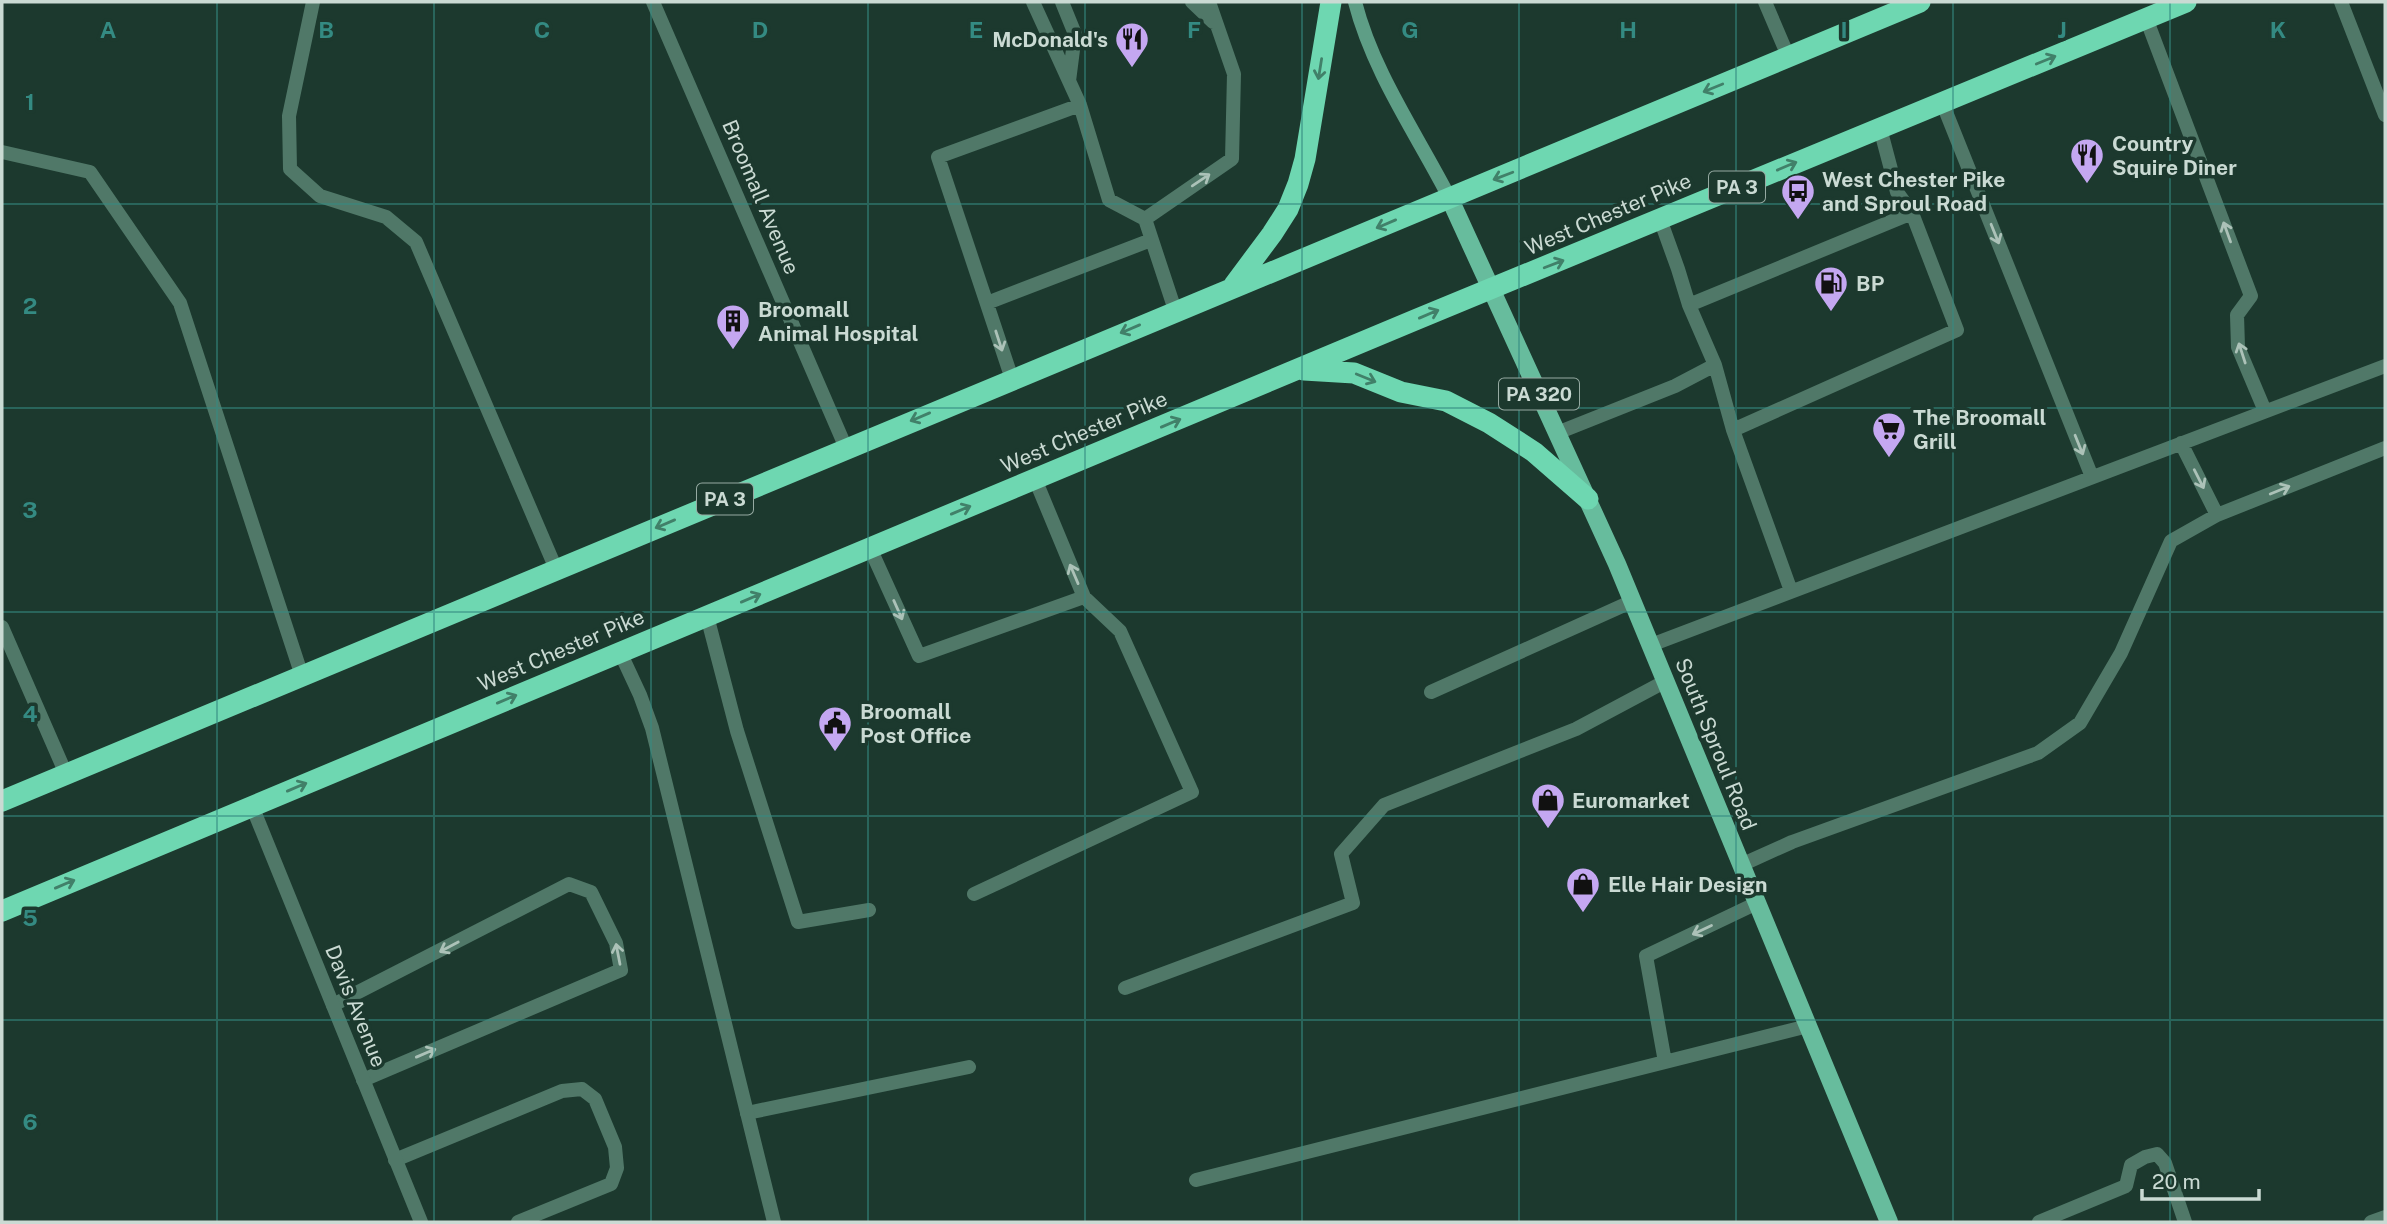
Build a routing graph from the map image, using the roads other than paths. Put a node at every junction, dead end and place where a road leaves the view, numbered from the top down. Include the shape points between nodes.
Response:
1 (313, 2) edge
2 (653, 2) edge
3 (1033, 2) edge
4 (1062, 2) edge
5 (1192, 2) edge
6 (1209, 2) edge
7 (1331, 2) edge
8 (1355, 2) edge
9 (1765, 2) edge
10 (2186, 2) edge
11 (2341, 2) edge
12 (1916, 3) edge
13 (2146, 18) junction
14 (1217, 25) junction
15 (1788, 56) junction
16 (1069, 82) junction
17 (1942, 102) junction
18 (1080, 105) junction
19 (2385, 115) edge
20 (1880, 128) junction
21 (2, 152) edge
22 (1449, 197) junction
23 (1912, 213) junction
24 (1145, 219) junction
25 (1660, 219) junction
26 (1151, 240) junction
27 (1233, 287) junction
28 (1491, 289) junction
29 (986, 303) junction
30 (1689, 305) junction
31 (1175, 310) junction
32 (1715, 365) junction
33 (2385, 366) edge
34 (1298, 369) junction
35 (1012, 379) junction
36 (2265, 411) junction
37 (1733, 430) junction
38 (1557, 433) junction
39 (2181, 443) junction
40 (846, 448) junction
41 (2385, 448) edge
42 (2092, 477) junction
43 (1035, 479) junction
44 (1588, 499) junction
45 (2217, 515) junction
46 (870, 548) junction
47 (556, 569) junction
48 (1791, 591) junction
49 (1084, 597) junction
50 (1633, 601) junction
51 (707, 616) junction
52 (2, 627) edge
53 (1651, 645) junction
54 (620, 652) junction
55 (302, 676) junction
56 (1666, 681) junction
57 (1431, 692) dead end
58 (66, 774) junction
59 (2, 801) edge
60 (252, 806) junction
61 (1741, 865) junction
62 (974, 894) dead end
63 (1757, 903) junction
64 (869, 910) dead end
65 (2, 911) edge
66 (1125, 988) dead end
67 (333, 1005) junction
68 (1808, 1026) junction
69 (1665, 1062) junction
70 (970, 1067) dead end
71 (363, 1080) junction
72 (747, 1113) junction
73 (396, 1160) junction
74 (1196, 1180) dead end
75 (2385, 1217) edge
76 (421, 1222) edge
77 (518, 1222) edge
78 (775, 1222) edge
79 (1889, 1222) edge
80 (2039, 1222) edge
81 (2185, 1222) edge
82 (2371, 1222) edge

1 - 47 street via 289,116 290,169 320,196 386,217 416,242
2 - 40 street, Broomall Avenue
3 - 16 street
4 - 16 street via 1075,34
5 - 14 street
6 - 14 street
7 -> 27 highway via 1298,184 1278,226
8 - 22 main road, PA 320 via 1373,55
9 - 15 street
10 - 13 highway, West Chester Pike / PA 3
11 - 19 street
12 - 15 highway, PA 3
17 -> 13 highway, West Chester Pike / PA 3
36 -> 13 street via 2238,347 2237,315 2251,296
24 -> 14 street via 1232,159 1234,74
15 -> 22 highway, PA 3
16 - 18 street
17 - 20 highway, West Chester Pike / PA 3
17 -> 42 street
18 - 24 street via 1109,200
18 - 29 street via 938,157
20 - 23 street via 1897,192
25 -> 20 highway, West Chester Pike / PA 3
21 - 55 street via 90,172 180,303
22 -> 27 highway, PA 3
22 - 28 main road, PA 320
23 - 30 street
23 - 37 street via 1957,330
24 - 26 street
28 -> 25 highway, West Chester Pike / PA 3
25 - 30 street
26 - 29 street
26 - 31 street
27 - 31 highway, PA 3
34 -> 28 highway, West Chester Pike / PA 3
28 - 38 main road, South Sproul Road / PA 320
29 -> 35 street
30 - 32 street
31 -> 35 highway, PA 3
32 - 37 street
32 - 38 street
33 - 36 street
43 -> 34 highway, West Chester Pike / PA 3
34 -> 44 highway via 1354,373 1401,392 1446,401 1534,453
35 -> 40 highway, PA 3
36 - 39 street
37 - 48 street
38 - 44 main road, South Sproul Road / PA 320
39 - 42 street
39 -> 45 street
40 -> 47 highway, PA 3
45 -> 41 street
42 - 48 street
46 -> 43 highway, West Chester Pike / PA 3
49 -> 43 street
44 - 50 main road, South Sproul Road / PA 320
45 - 61 street via 2171,541 2121,653 2080,723 2038,754 1792,842
46 -> 49 street via 919,656
51 -> 46 highway, West Chester Pike / PA 3
47 - 55 highway, PA 3
48 - 53 street
49 - 62 street via 1120,631 1192,792
50 - 53 main road, South Sproul Road / PA 320
50 - 57 street
51 - 54 highway, West Chester Pike / PA 3
51 - 64 street via 737,731 798,922
52 - 58 street
53 - 56 main road, South Sproul Road / PA 320
60 -> 54 highway, West Chester Pike / PA 3
54 - 72 street via 652,728
55 - 58 highway, PA 3
56 - 61 main road, South Sproul Road / PA 320
56 - 66 street via 1576,729 1384,805 1341,853 1353,903
58 - 59 highway, PA 3
65 -> 60 highway, West Chester Pike / PA 3
60 - 67 street, Davis Avenue
61 - 63 main road, South Sproul Road / PA 320
63 - 68 main road, South Sproul Road / PA 320
63 -> 69 street via 1646,956
67 - 71 street, Davis Avenue
71 -> 67 street via 621,970 616,943 591,892 569,884
68 - 69 street
68 - 79 main road, South Sproul Road / PA 320
69 - 74 street
70 - 72 street
71 - 73 street, Davis Avenue
72 - 78 street
73 - 76 street, Davis Avenue
73 - 77 street via 562,1091 582,1089 595,1099 615,1147 617,1168 611,1184
75 - 82 street
80 - 81 street via 2126,1186 2131,1165 2157,1154 2165,1163

